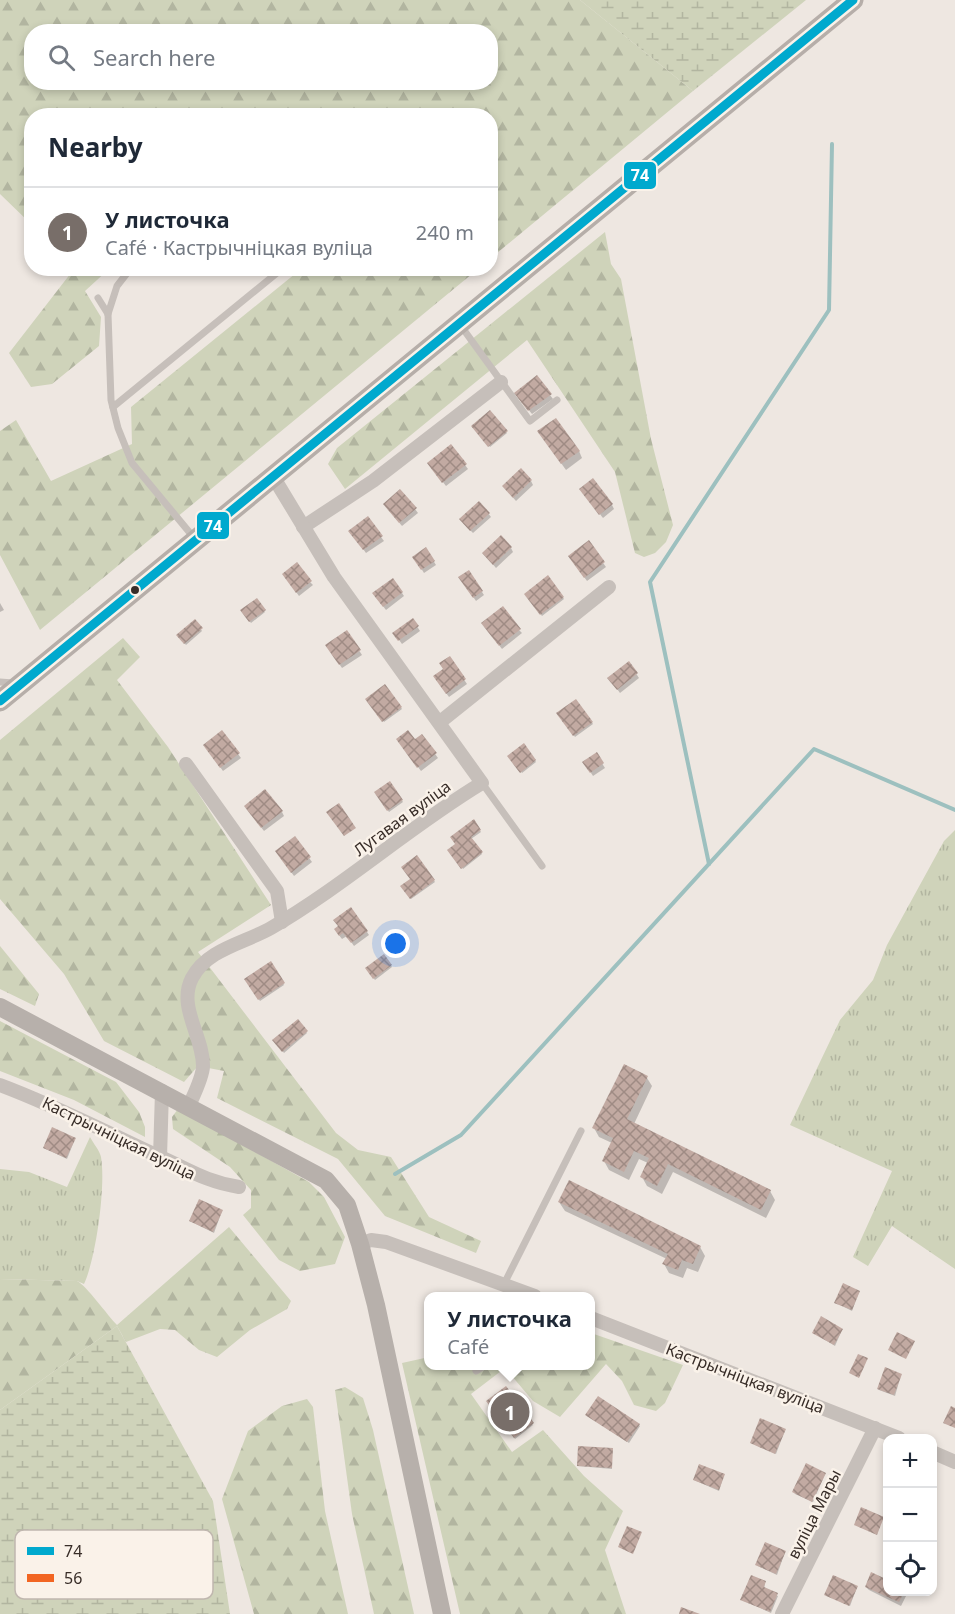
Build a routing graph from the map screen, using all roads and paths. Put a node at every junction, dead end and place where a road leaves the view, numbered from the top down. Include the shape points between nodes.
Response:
1 (854, 0) edge
2 (125, 276) edge
3 (273, 276) edge
4 (98, 298) dead end
5 (108, 314) junction
6 (459, 324) junction
7 (501, 382) junction
8 (557, 400) dead end
9 (113, 407) junction
10 (274, 478) junction
11 (303, 527) junction
12 (196, 541) junction
13 (609, 587) dead end
14 (0, 682) edge
15 (22, 683) junction
16 (0, 701) edge
17 (440, 722) junction
18 (186, 764) dead end
19 (482, 783) junction
20 (542, 866) dead end
21 (282, 922) junction
22 (0, 1007) edge
23 (0, 1085) edge
24 (162, 1091) junction
25 (189, 1106) junction
26 (581, 1131) dead end
27 (160, 1157) junction
28 (239, 1187) dead end
29 (360, 1244) junction
30 (504, 1284) junction
31 (520, 1292) edge
32 (595, 1320) edge
33 (875, 1428) junction
34 (889, 1434) edge
35 (937, 1454) edge
36 (955, 1462) edge
37 (442, 1614) edge
38 (782, 1614) edge

1 - 6 main road
2 - 5 lane via 117,286
3 - 9 lane
4 - 5 lane
5 - 9 lane
6 - 7 lane
6 - 10 main road
7 - 8 lane via 530,421
7 - 11 street via 374,481
9 - 12 lane via 132,463
10 - 11 street
10 - 12 main road
11 - 17 street via 334,577
12 - 15 main road
13 - 17 street
14 - 15 lane
15 - 16 main road
17 - 19 street
18 - 21 street via 277,891
19 - 20 lane
19 - 21 street, Лугавая вуліца
21 - 25 street, Лугавая вуліца via 215,954 190,980 186,1001 203,1068
22 - 24 street
23 - 27 street, Кастрычніцкая вуліца via 55,1105
24 - 25 street
24 - 27 street
25 - 29 street via 326,1180 346,1205
26 - 30 lane
27 - 28 street, Кастрычніцкая вуліца via 213,1183
29 - 30 street via 372,1240 386,1242
29 - 37 street
30 - 31 street
32 - 33 street, Кастрычніцкая вуліца
33 - 34 street, Кастрычніцкая вуліца
33 - 38 street, вуліца Мары
35 - 36 street

